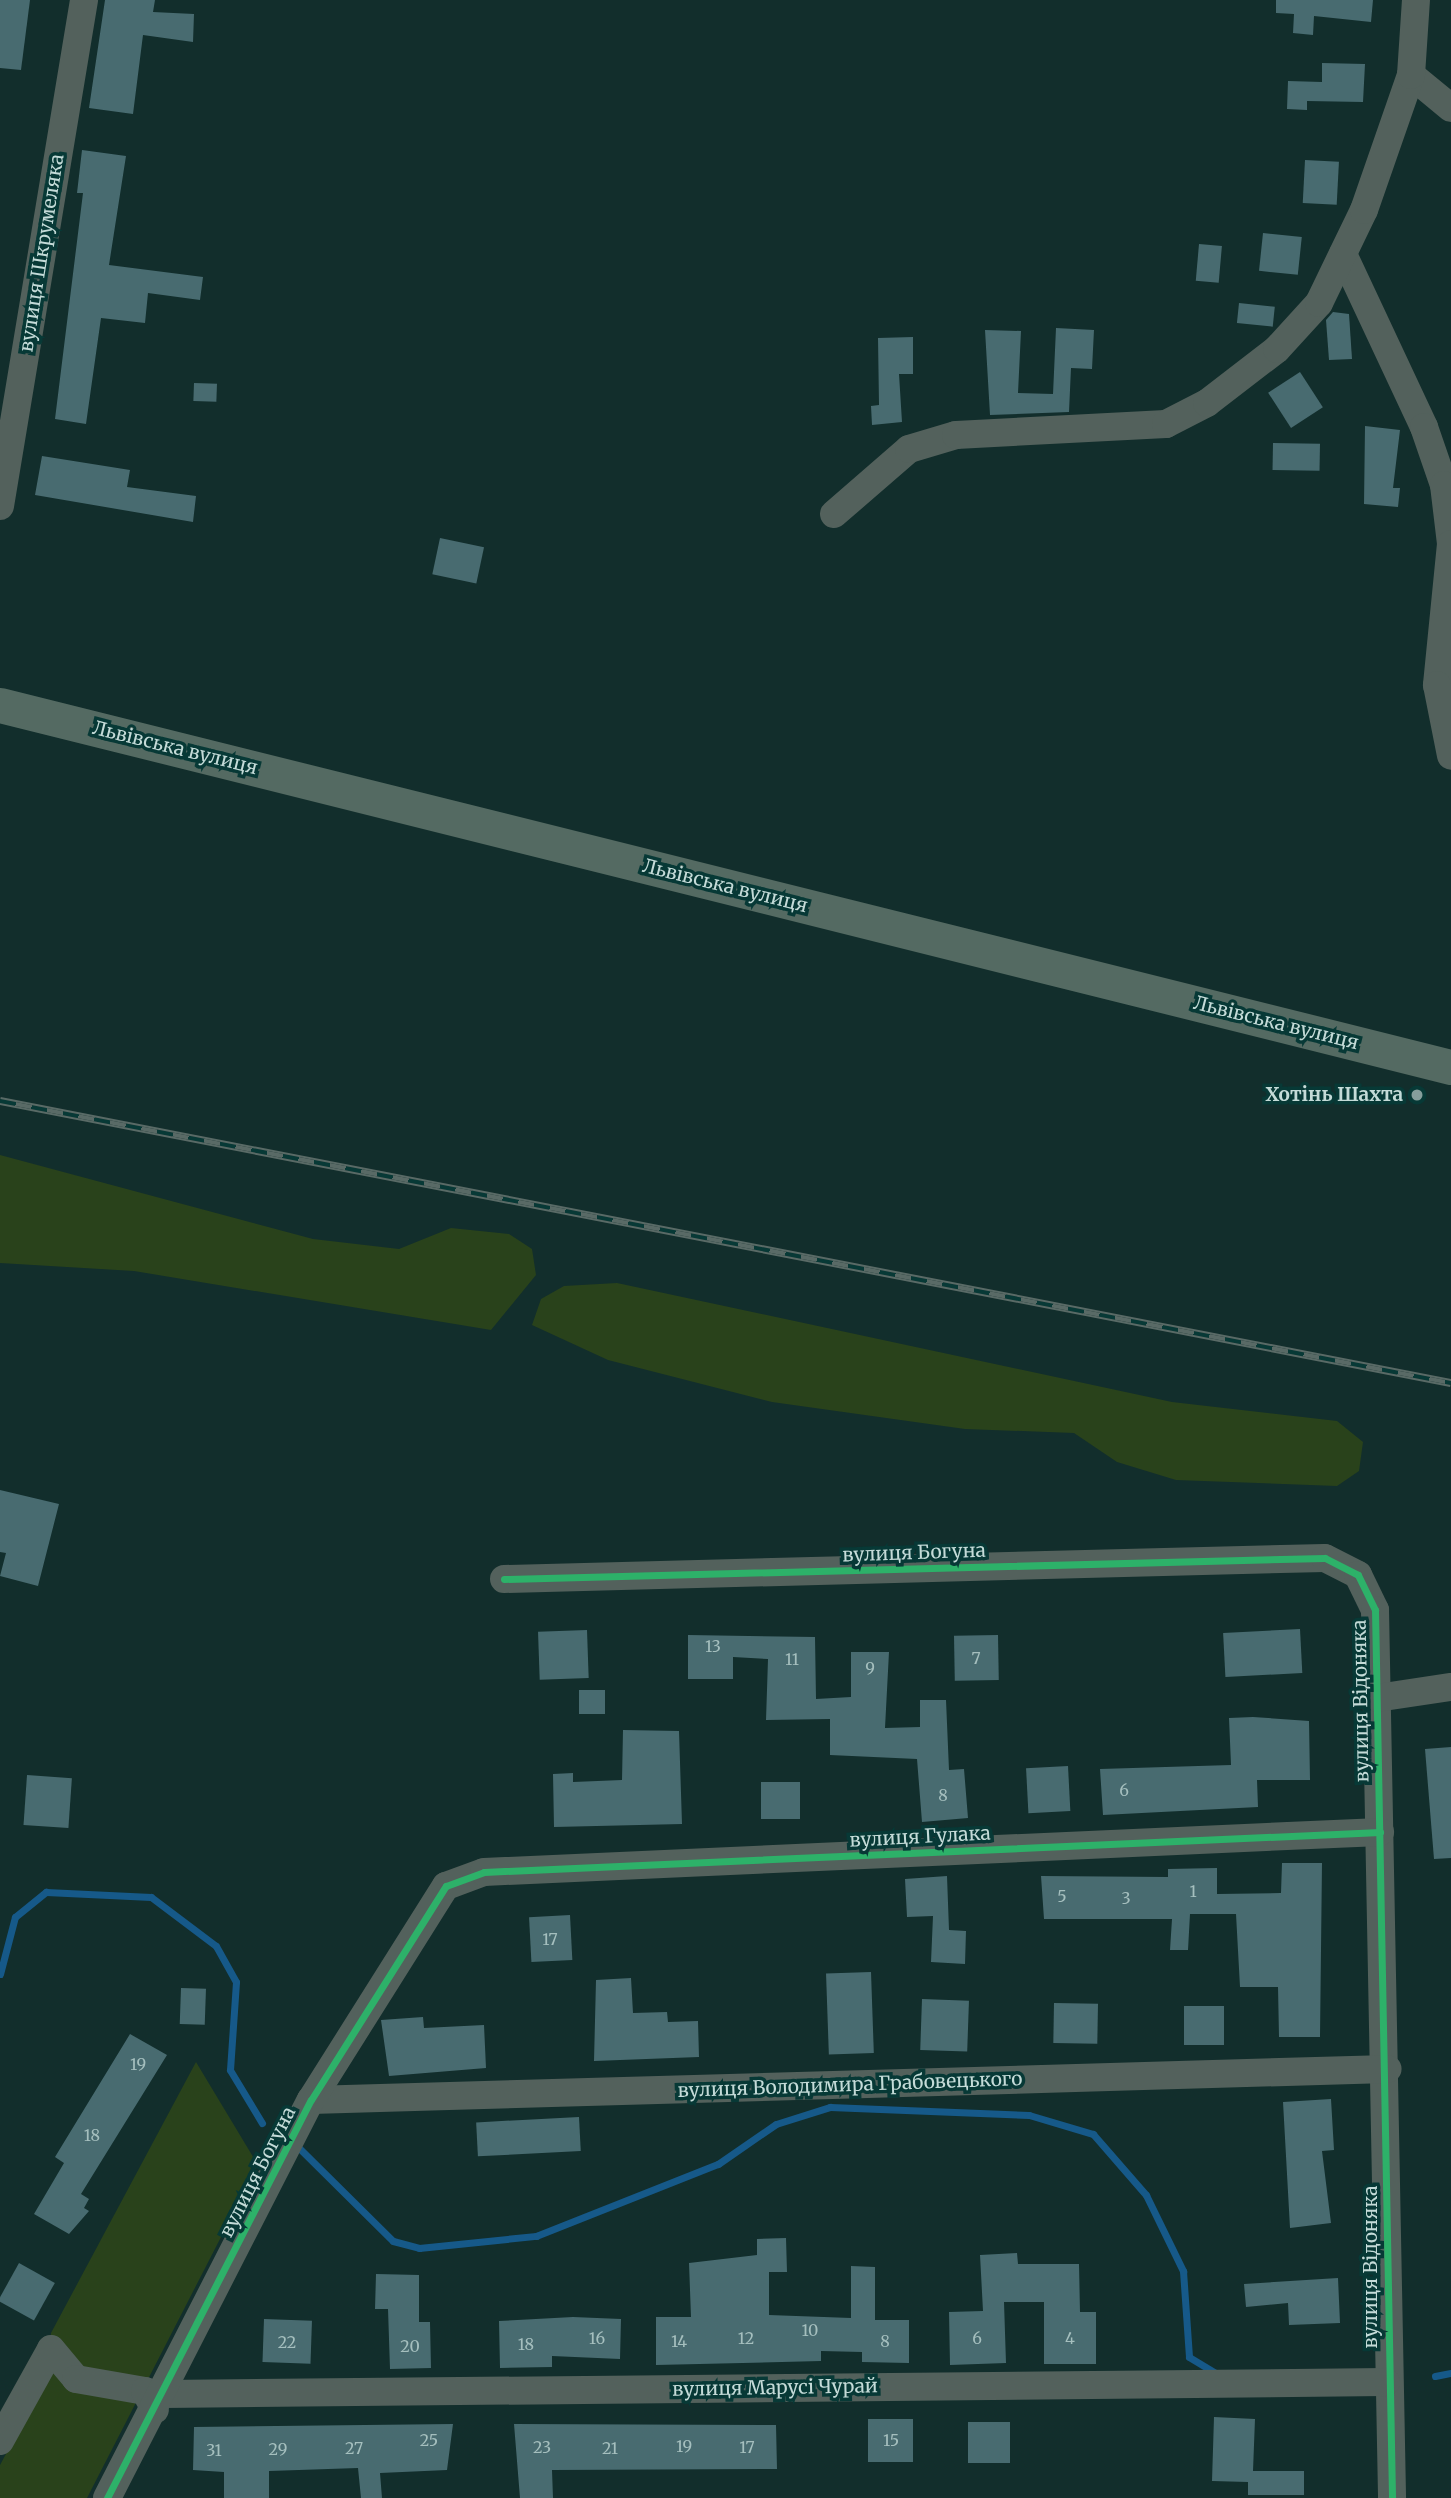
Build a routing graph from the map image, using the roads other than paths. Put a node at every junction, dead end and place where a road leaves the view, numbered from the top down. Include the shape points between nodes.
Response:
1 (84, 0) edge
2 (1416, 0) edge
3 (1410, 75) junction
4 (1451, 108) edge
5 (1343, 254) junction
6 (0, 506) edge
7 (834, 514) dead end
8 (1451, 544) edge
9 (0, 705) edge
10 (1451, 756) edge
11 (1451, 1067) edge
12 (1325, 1558) joint
13 (504, 1579) dead end
14 (1451, 1687) edge
15 (1377, 1698) junction
16 (1380, 1832) junction
17 (462, 1880) joint
18 (1388, 2069) junction
19 (311, 2100) junction
20 (1386, 2382) junction
21 (160, 2402) junction
22 (0, 2441) edge
23 (107, 2498) edge
24 (1392, 2498) edge

1 - 6 street, вулиця Шкрумеляка
2 - 3 street
3 - 4 street
3 - 5 street
5 - 7 street via 1319,303 1277,349 1207,403 1166,424 956,435 909,449
5 - 8 street via 1424,427 1444,485
8 - 10 street via 1437,685
9 - 11 main road, Львівська вулиця
12 - 13 street, вулиця Богуна
12 - 15 street, вулиця Відоняка via 1358,1575 1375,1610
14 - 15 street
15 - 16 street, вулиця Відоняка
16 - 17 street, вулиця Гулака via 484,1872
16 - 18 street, вулиця Відоняка
17 - 19 street, вулиця Богуна via 446,1886
18 - 19 street, вулиця Володимира Грабовецького
18 - 20 street, вулиця Відоняка
19 - 21 street, вулиця Богуна
20 - 21 street, вулиця Марусі Чурай
20 - 24 street, вулиця Відоняка
21 - 22 street via 145,2391 76,2379 51,2349
21 - 23 street, вулиця Богуна

